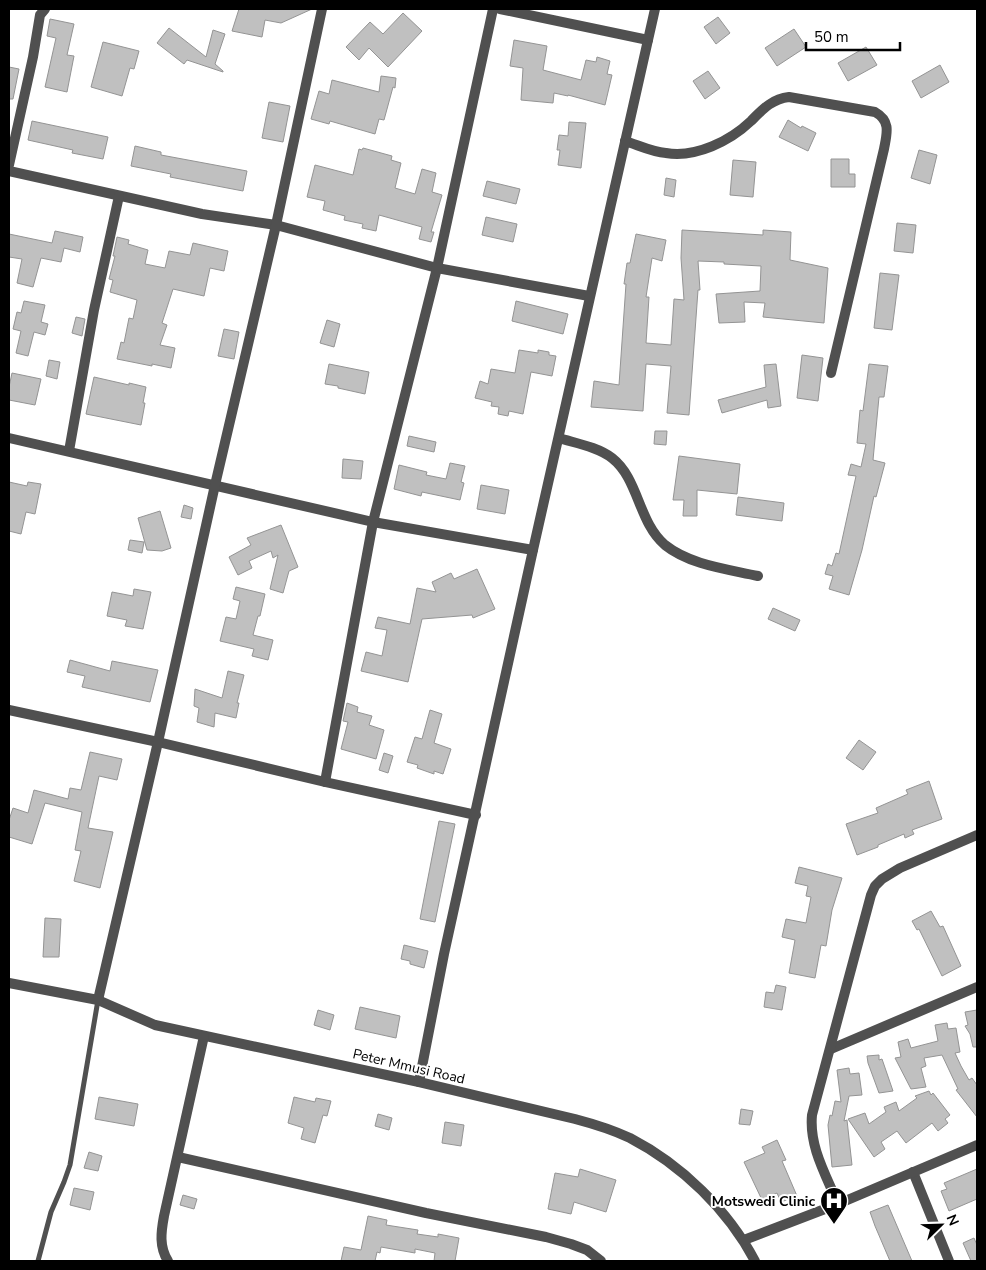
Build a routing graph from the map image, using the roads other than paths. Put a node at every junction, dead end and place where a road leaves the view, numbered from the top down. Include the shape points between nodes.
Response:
1 (45, 9) edge
2 (322, 9) edge
3 (493, 9) edge
4 (500, 9) edge
5 (655, 9) edge
6 (648, 40) junction
7 (625, 141) junction
8 (9, 165) edge
9 (9, 171) edge
10 (119, 196) junction
11 (276, 225) junction
12 (437, 268) junction
13 (589, 296) junction
14 (831, 373) dead end
15 (9, 438) edge
16 (559, 438) junction
17 (69, 451) junction
18 (215, 485) junction
19 (374, 522) junction
20 (533, 550) junction
21 (758, 576) dead end
22 (9, 710) edge
23 (158, 742) junction
24 (324, 782) junction
25 (476, 814) junction
26 (977, 835) edge
27 (9, 983) edge
28 (977, 987) edge
29 (98, 1000) junction
30 (204, 1036) junction
31 (831, 1049) junction
32 (419, 1082) junction
33 (977, 1145) edge
34 (178, 1158) junction
35 (912, 1172) junction
36 (838, 1204) junction
37 (744, 1240) junction
38 (38, 1261) edge
39 (168, 1261) edge
40 (601, 1261) edge
41 (755, 1261) edge
42 (949, 1261) edge

1 - 8 street via 40,15
2 - 11 street
3 - 12 street
4 - 6 street
5 - 6 street
6 - 7 street
7 - 13 street
7 - 14 street via 665,153 685,153 710,147 741,130 766,105 789,97 883,116 887,125 884,149
9 - 10 street
10 - 11 street via 202,214
10 - 17 street via 94,310
11 - 12 street
11 - 18 street
12 - 13 street
12 - 19 street
13 - 16 street
15 - 17 street
16 - 20 street
16 - 21 street via 601,452 621,467 653,533 666,546 693,560
17 - 18 street
18 - 19 street
18 - 23 street
19 - 20 street
19 - 24 street
20 - 25 street
22 - 23 street
23 - 24 street
23 - 29 street
24 - 25 street
25 - 32 street
26 - 31 street via 900,868 875,886 854,952
27 - 29 street, Peter Mmusi Road
28 - 31 street
29 - 30 street, Peter Mmusi Road via 155,1025
29 - 38 lane via 70,1165 51,1212
30 - 32 street, Peter Mmusi Road
30 - 34 street
31 - 36 street via 812,1115 811,1136
32 - 37 street, Peter Mmusi Road via 575,1119 629,1138 682,1172
33 - 35 street
34 - 39 street via 161,1233
34 - 40 street via 571,1244 587,1250
35 - 36 street
35 - 42 street
36 - 37 street
37 - 41 street, Peter Mmusi Road

